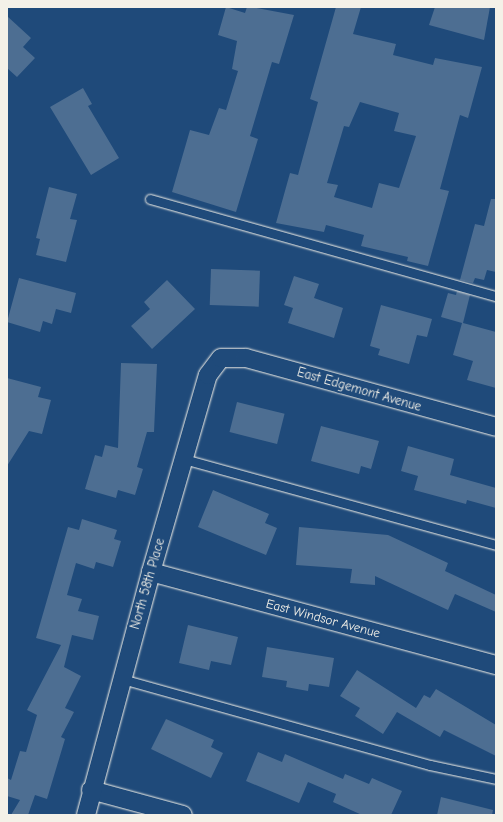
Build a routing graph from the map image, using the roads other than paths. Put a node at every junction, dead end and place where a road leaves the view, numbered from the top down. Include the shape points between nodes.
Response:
1 (150, 200) dead end
2 (496, 296) edge
3 (221, 358) joint
4 (496, 427) edge
5 (184, 459) junction
6 (496, 545) edge
7 (151, 572) junction
8 (496, 666) edge
9 (122, 679) junction
10 (496, 779) edge
11 (91, 790) junction
12 (86, 815) edge
13 (183, 815) edge

1 - 2 lane
3 - 4 street, East Edgemont Avenue via 246,358
3 - 5 street, North 58th Place via 208,376
5 - 6 lane
5 - 7 street, North 58th Place
7 - 8 street, East Windsor Avenue
7 - 9 street, North 58th Place
9 - 10 lane via 430,765
9 - 11 street, North 58th Place
11 - 12 street, North 58th Place
11 - 13 street

